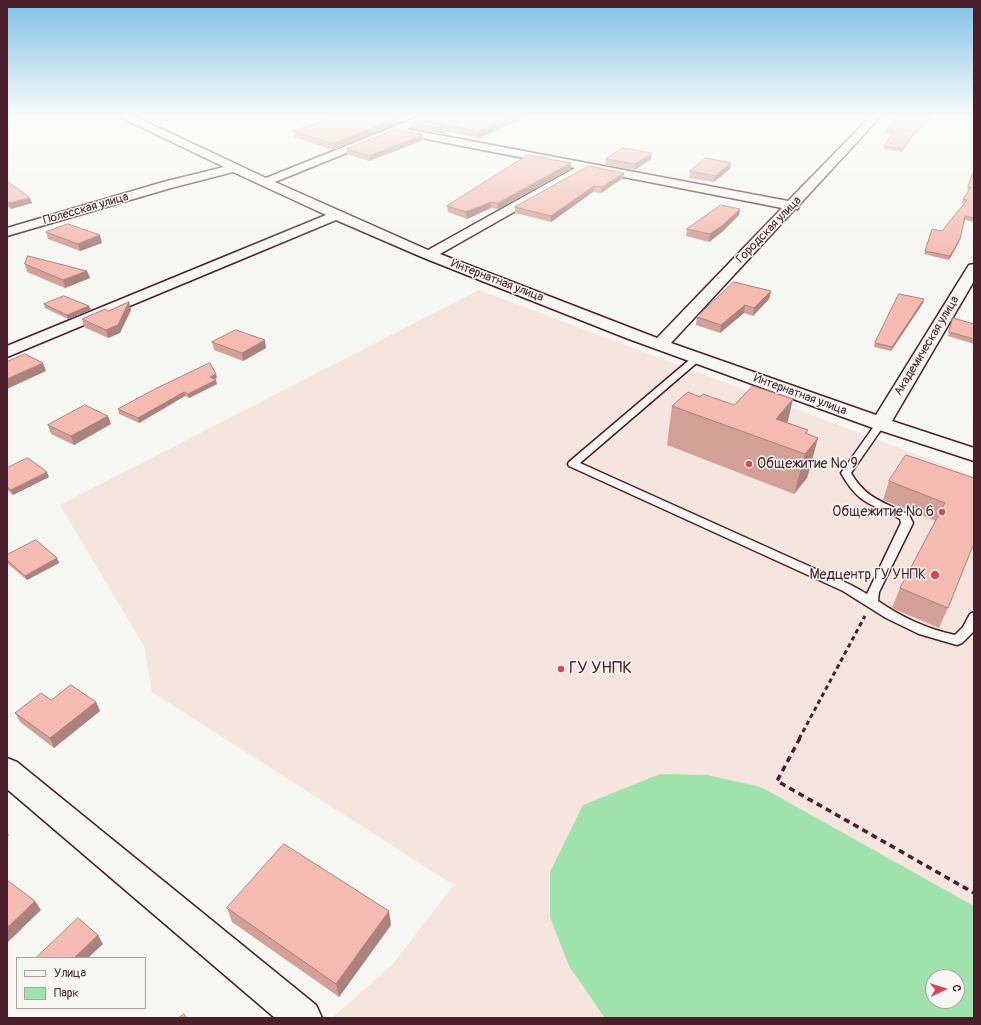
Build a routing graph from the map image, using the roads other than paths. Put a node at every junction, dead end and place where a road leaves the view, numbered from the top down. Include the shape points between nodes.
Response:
1 (223, 163) edge
2 (314, 163) edge
3 (564, 163) edge
4 (833, 163) edge
5 (585, 167) junction
6 (234, 168) junction
7 (266, 182) junction
8 (793, 206) junction
9 (337, 215) junction
10 (7, 232) edge
11 (429, 255) junction
12 (974, 268) edge
13 (660, 344) junction
14 (7, 352) edge
15 (697, 358) junction
16 (880, 424) junction
17 (974, 455) edge
18 (872, 603) junction
19 (974, 617) edge
20 (7, 771) edge
21 (304, 1018) edge

1 - 6 street, Интернатная улица
2 - 7 street
3 - 5 street
4 - 8 street, Городская улица
5 - 8 street
5 - 11 street
6 - 7 street, Интернатная улица
6 - 10 street, Полесская улица via 167,184
7 - 9 street, Интернатная улица
8 - 13 street, Городская улица
9 - 11 street, Интернатная улица
9 - 14 street
11 - 13 street, Интернатная улица
12 - 16 street, Академическая улица
13 - 15 street, Интернатная улица
15 - 16 street, Интернатная улица
15 - 18 lane via 573,464 847,588
16 - 17 street, Интернатная улица
16 - 18 lane via 846,473 853,487 870,502 898,512 905,517 907,523 873,592
18 - 19 lane via 885,613 941,637 957,640 968,630
20 - 21 street

